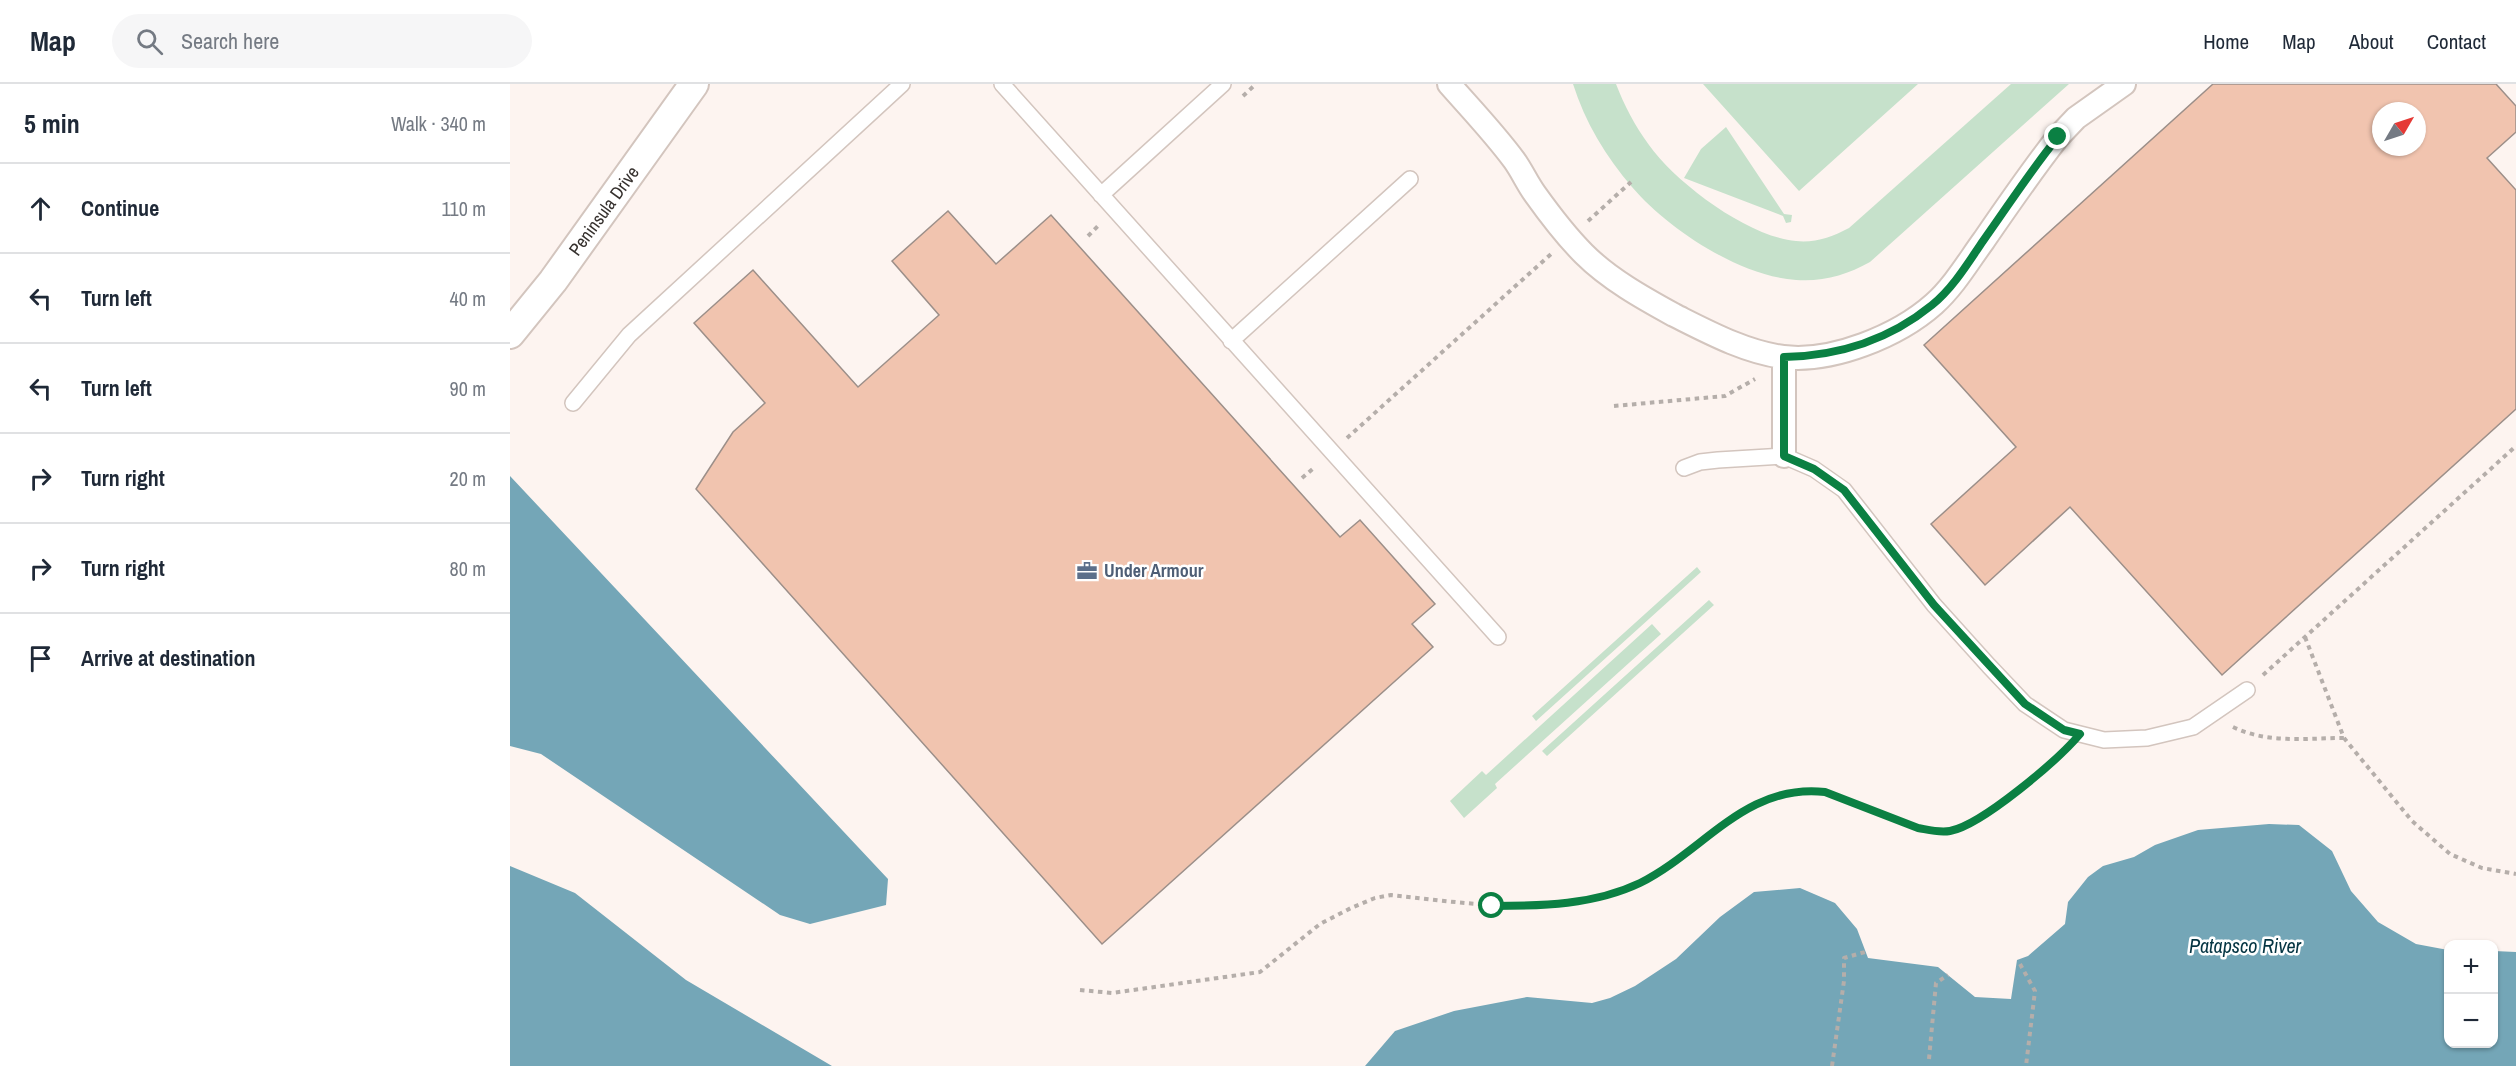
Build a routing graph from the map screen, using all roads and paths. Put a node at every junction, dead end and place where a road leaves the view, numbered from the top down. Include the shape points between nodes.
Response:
1 (694, 84) edge
2 (902, 84) edge
3 (1002, 84) edge
4 (1223, 84) edge
5 (1449, 84) edge
6 (2124, 84) edge
7 (1410, 179) dead end
8 (1631, 182) dead end
9 (1101, 195) junction
10 (1569, 237) junction
11 (510, 334) edge
12 (1231, 341) junction
13 (1784, 357) junction
14 (573, 403) dead end
15 (1614, 406) dead end
16 (2516, 446) edge
17 (1331, 452) junction
18 (1784, 456) junction
19 (1684, 468) dead end
20 (1302, 478) dead end
21 (2305, 637) junction
22 (1498, 638) dead end
23 (2247, 690) joint
24 (2212, 714) junction
25 (2080, 734) junction
26 (2344, 738) junction
27 (2516, 874) edge
28 (1865, 952) dead end
29 (2020, 964) dead end
30 (1948, 975) dead end
31 (1080, 990) dead end
32 (1929, 1059) dead end
33 (1832, 1066) edge
34 (2026, 1066) edge

1 - 11 street, Peninsula Drive via 553,281
2 - 14 lane via 629,335
3 - 9 lane
4 - 9 lane
5 - 10 street via 1515,160 1534,193
6 - 13 street via 2076,118 2058,137 1956,280 1934,304 1908,323 1850,349 1815,357
7 - 12 lane
8 - 10 path
9 - 12 lane
10 - 13 street via 1617,281 1658,306 1708,332
10 - 17 path
12 - 17 lane
13 - 15 path via 1725,396
13 - 18 street
16 - 21 path
17 - 20 path
17 - 22 lane
18 - 19 lane via 1709,461
18 - 25 lane via 1814,469 1844,490 1934,605 2025,704 2064,730
21 - 23 path
21 - 26 path
23 - 24 lane
24 - 25 lane via 2193,727 2147,738 2104,740
24 - 26 path via 2251,736
25 - 31 path via 2002,802 1970,824 1951,831 1918,828 1825,792 1788,792 1735,816 1655,875 1596,898 1539,906 1492,906 1391,895 1375,898 1320,924 1260,972 1112,993
26 - 27 path via 2429,838 2450,854 2482,868
28 - 33 path via 1844,958
29 - 34 path via 2035,991
30 - 32 path via 1936,983

